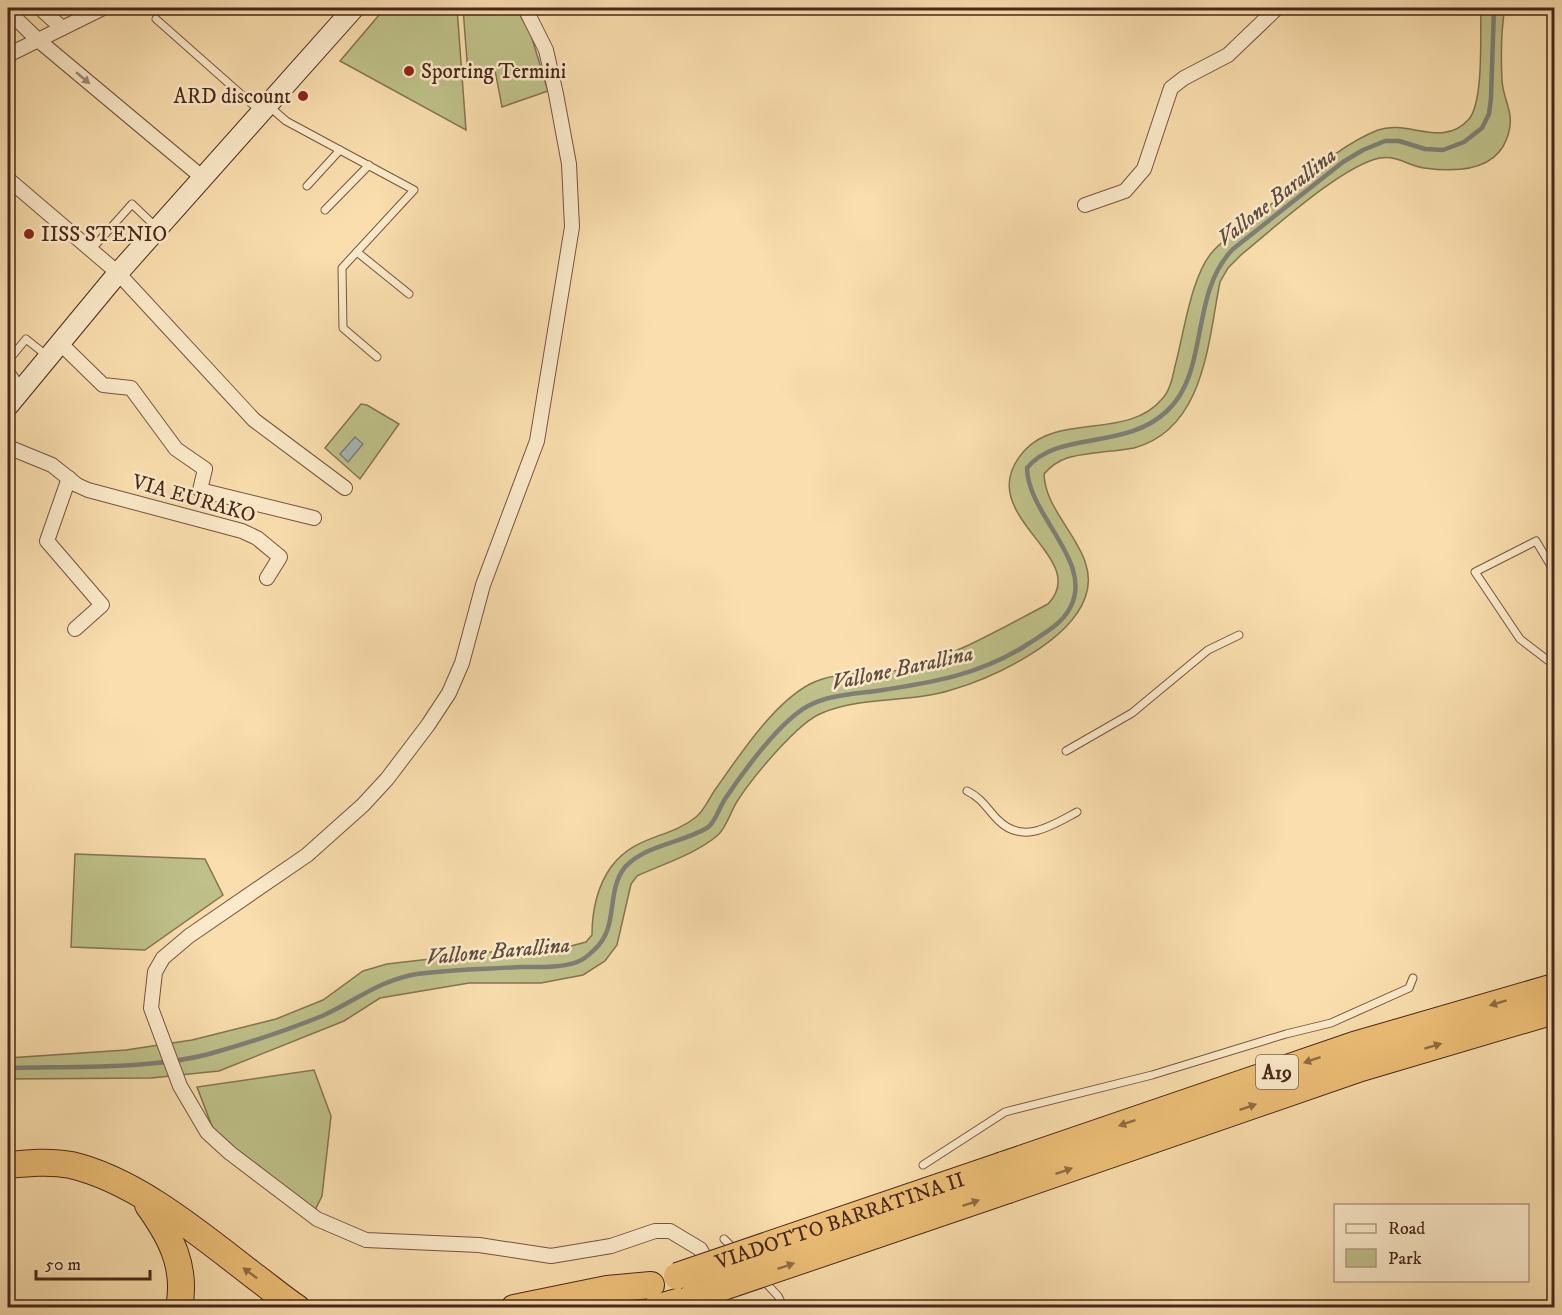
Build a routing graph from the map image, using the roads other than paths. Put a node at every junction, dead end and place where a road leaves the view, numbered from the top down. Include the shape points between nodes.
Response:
1 (40, 8) edge
2 (103, 8) edge
3 (525, 8) edge
4 (1277, 8) edge
5 (348, 10) edge
6 (8, 11) edge
7 (156, 19) dead end
8 (62, 28) junction
9 (38, 40) junction
10 (8, 55) edge
11 (265, 108) junction
12 (340, 150) junction
13 (369, 165) junction
14 (203, 178) junction
15 (8, 179) edge
16 (307, 186) dead end
17 (1085, 205) dead end
18 (325, 210) dead end
19 (158, 229) junction
20 (91, 250) junction
21 (357, 252) junction
22 (118, 273) junction
23 (409, 294) dead end
24 (54, 350) junction
25 (377, 357) dead end
26 (8, 361) edge
27 (8, 367) edge
28 (22, 389) junction
29 (8, 406) edge
30 (8, 447) edge
31 (69, 478) junction
32 (345, 488) dead end
33 (314, 518) dead end
34 (1554, 571) edge
35 (267, 578) dead end
36 (75, 629) dead end
37 (1239, 635) dead end
38 (1554, 665) edge
39 (1066, 751) dead end
40 (967, 791) dead end
41 (1077, 812) dead end
42 (1413, 978) dead end
43 (1554, 987) edge
44 (1554, 1011) edge
45 (923, 1164) dead end
46 (8, 1165) edge
47 (142, 1198) junction
48 (724, 1239) dead end
49 (747, 1264) dead end
50 (755, 1272) dead end
51 (653, 1296) edge
52 (179, 1308) edge
53 (297, 1308) edge
54 (514, 1308) edge
55 (564, 1308) edge
56 (720, 1308) edge
57 (784, 1308) edge

1 - 8 street
2 - 8 street
3 - 56 street via 546,50 556,94 569,164 572,227 537,441 483,585 462,663 449,693 428,725 363,805 307,855 163,958 155,972 151,995 154,1022 180,1086 207,1132 317,1219 366,1240 479,1245 550,1256 612,1246 655,1231 670,1231 700,1249 714,1273
4 - 17 street via 1228,55 1171,88 1144,169 1125,191
5 - 11 main road
6 - 9 street
7 - 11 lane
8 - 9 street
9 - 10 street
9 -> 14 street
11 - 12 lane
11 - 14 main road
12 - 13 lane
12 - 16 lane
13 - 18 lane
13 - 21 lane via 414,190
14 - 19 main road
15 - 20 street
19 - 20 lane via 132,204
19 - 22 main road
20 - 22 street
21 - 23 lane
21 - 25 lane via 342,268 343,328
22 - 24 main road
22 - 32 street via 254,420
24 - 26 lane via 27,339
24 - 28 main road
24 - 33 street via 103,385 131,388 176,449 205,469 200,490
27 - 28 lane
28 - 29 main road
30 - 31 street, VIA EURAKO via 52,465
31 - 35 street, VIA EURAKO via 88,490 250,534 280,557
31 - 36 street via 47,541 102,605
34 - 38 lane via 1536,541 1475,572 1520,639
37 - 39 lane via 1209,650 1132,713
40 - 41 lane via 979,796 998,820 1021,834 1036,832
42 - 45 lane via 1409,988 1331,1023 1152,1075 1005,1112
43 -> 51 highway, VIADOTTO BARRATINA II / A19, bridge via 1354,1045 677,1276
51 -> 44 highway, VIADOTTO BARRATINA II / A19, bridge via 691,1298 1360,1068
46 - 47 highway via 69,1165 100,1174
47 - 52 highway via 168,1232 180,1263
53 -> 47 highway via 173,1215
48 - 49 lane
50 - 57 lane
51 - 54 highway via 607,1289
51 - 55 highway, A19

